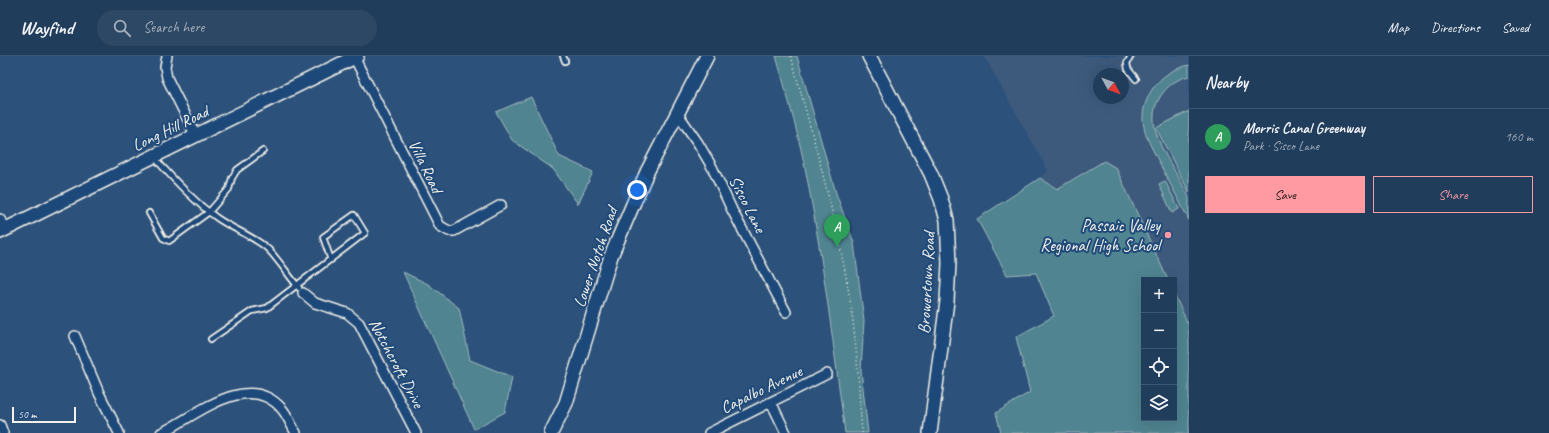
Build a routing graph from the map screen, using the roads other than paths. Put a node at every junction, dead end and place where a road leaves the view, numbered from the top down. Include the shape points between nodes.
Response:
1 (167, 56) edge
2 (707, 56) edge
3 (869, 56) edge
4 (1130, 56) edge
5 (356, 57) edge
6 (1136, 79) dead end
7 (678, 114) junction
8 (196, 136) junction
9 (262, 151) dead end
10 (153, 157) junction
11 (501, 205) dead end
12 (209, 212) junction
13 (149, 213) dead end
14 (2, 227) edge
15 (331, 260) junction
16 (300, 289) junction
17 (786, 312) dead end
18 (75, 336) dead end
19 (211, 338) dead end
20 (827, 374) dead end
21 (771, 402) junction
22 (0, 424) edge
23 (3, 433) edge
24 (119, 433) edge
25 (160, 433) edge
26 (296, 433) edge
27 (416, 433) edge
28 (551, 433) edge
29 (709, 433) edge
30 (786, 433) edge
31 (930, 433) edge

1 - 8 street via 167,78
2 - 7 street, Lower Notch Road
3 - 31 street, Browertown Road via 931,174 948,220 947,301
4 - 6 lane via 1128,69
5 - 8 street, Long Hill Road via 338,63
5 - 11 street, Villa Road via 440,226 454,231
7 - 17 street, Sisco Lane via 712,167
7 - 28 street, Lower Notch Road via 647,172 612,256 569,393
8 - 10 street, Long Hill Road
9 - 12 lane via 237,170 229,189
10 - 12 lane via 183,190
10 - 14 street, Long Hill Road
12 - 13 lane via 169,240 163,238
12 - 16 lane via 268,250
15 - 15 lane via 365,233 354,215 323,237
15 - 16 lane
16 - 19 lane via 267,308 252,311
16 - 27 street, Notchcroft Drive via 315,303 346,313 359,323
18 - 24 street via 98,393
20 - 21 street, Capalbo Avenue
21 - 29 street, Capalbo Avenue
21 - 30 street
22 - 23 street
25 - 26 street via 223,399 251,393 266,398 281,408

